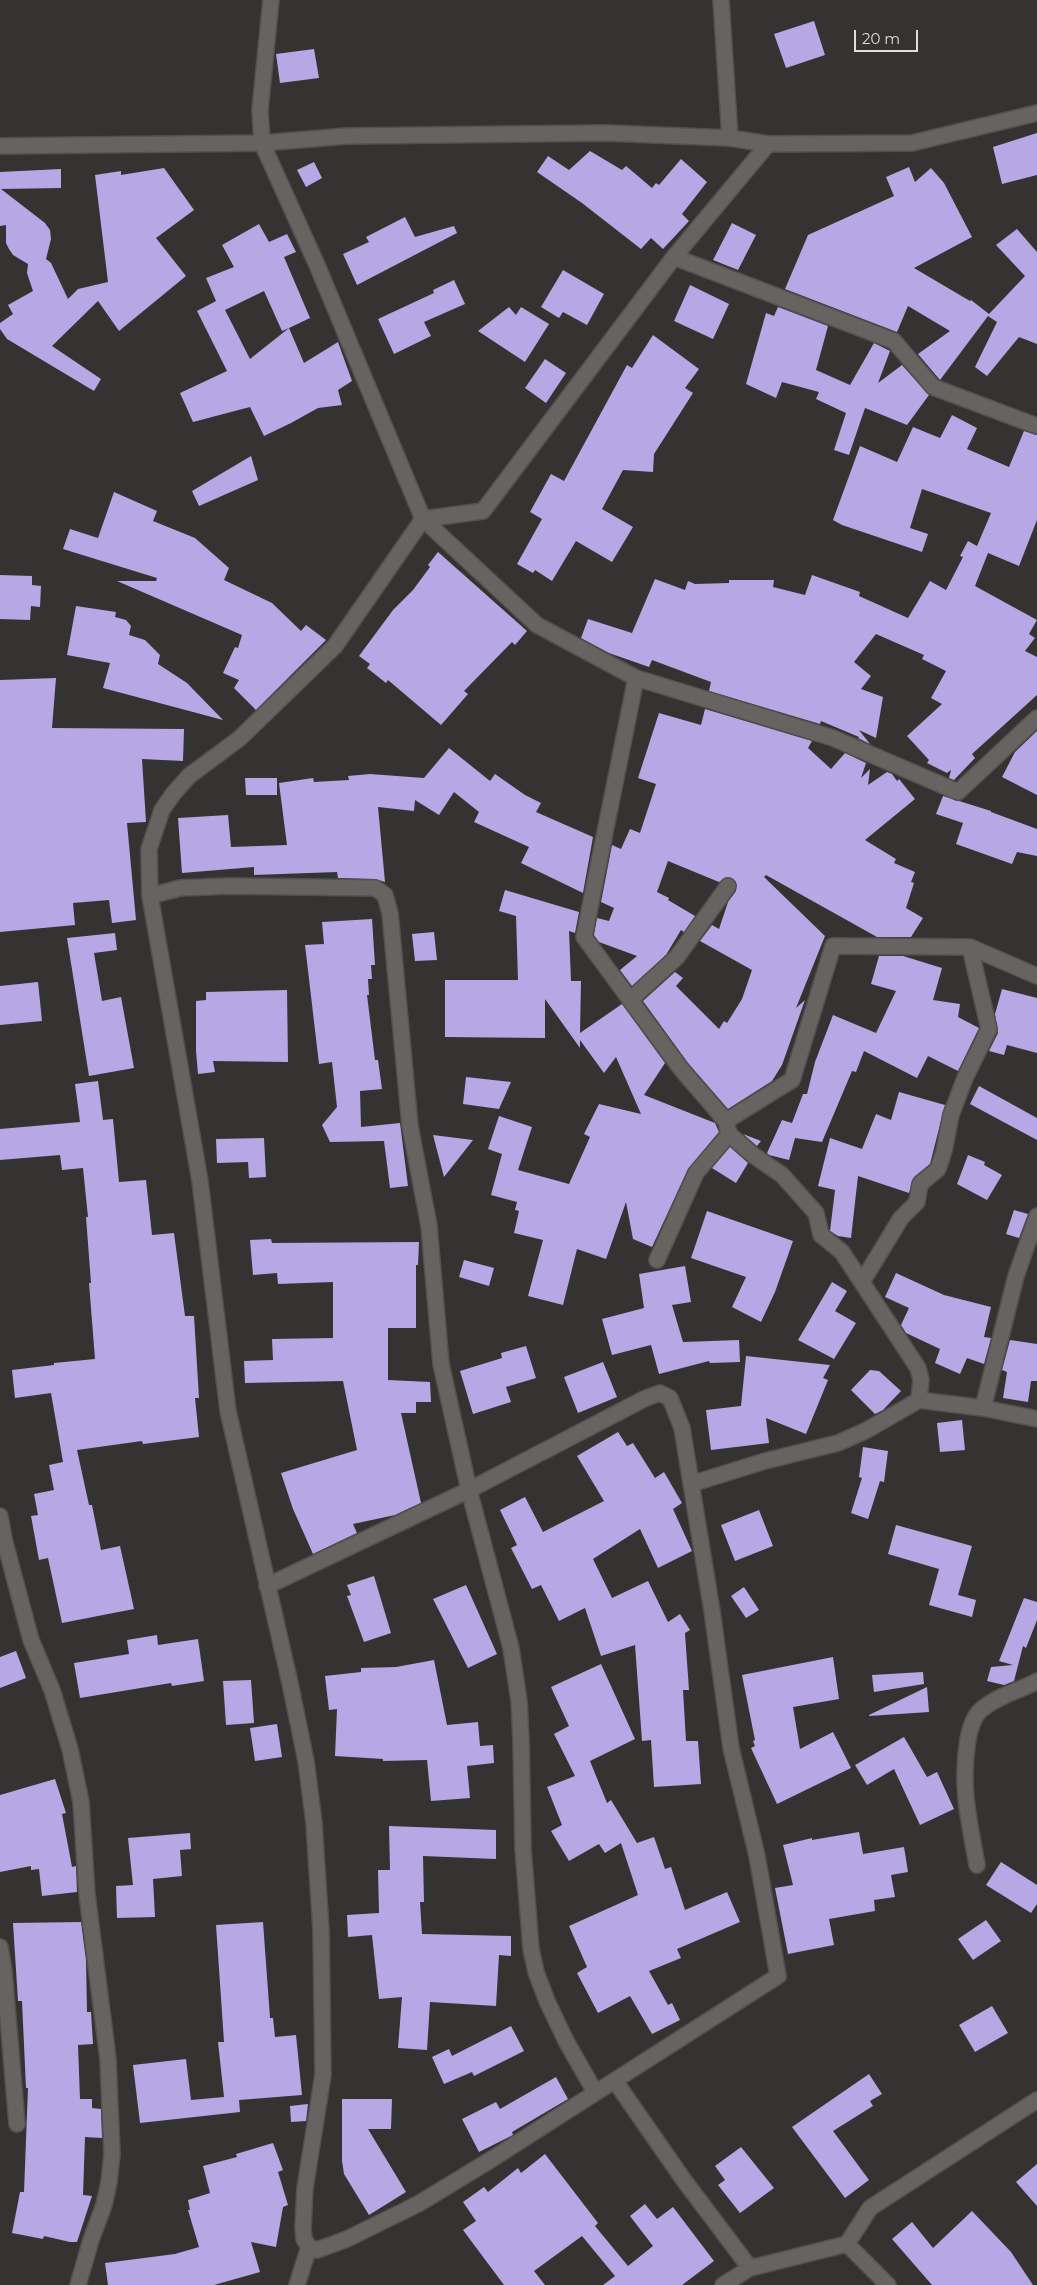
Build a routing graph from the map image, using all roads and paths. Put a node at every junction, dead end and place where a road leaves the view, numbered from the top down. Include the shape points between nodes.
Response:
1 (271, 0) edge
2 (721, 0) edge
3 (1037, 113) edge
4 (730, 138) junction
5 (262, 143) junction
6 (768, 144) junction
7 (0, 146) edge
8 (674, 257) junction
9 (1037, 426) edge
10 (423, 520) junction
11 (636, 678) junction
12 (1037, 718) edge
13 (728, 886) dead end
14 (150, 896) junction
15 (970, 947) junction
16 (1037, 976) edge
17 (630, 1000) junction
18 (727, 1128) junction
19 (1037, 1216) edge
20 (657, 1260) dead end
21 (862, 1282) junction
22 (919, 1400) junction
23 (983, 1408) junction
24 (1037, 1419) edge
25 (691, 1484) junction
26 (469, 1490) junction
27 (0, 1516) edge
28 (267, 1586) junction
29 (1037, 1681) edge
30 (977, 1865) dead end
31 (0, 1947) edge
32 (615, 2081) junction
33 (595, 2092) junction
34 (1037, 2100) edge
35 (17, 2124) dead end
36 (847, 2244) junction
37 (310, 2247) junction
38 (750, 2268) junction
39 (78, 2285) edge
40 (297, 2285) edge
41 (724, 2285) edge
42 (888, 2285) edge

1 - 5 street via 260,110
2 - 4 street
3 - 6 street via 912,143
4 - 5 street via 606,133 347,136
4 - 6 street
5 - 7 street
5 - 10 street via 317,265
6 - 8 street
8 - 9 street via 894,341 933,388
8 - 10 street via 483,511
10 - 11 street via 537,625
10 - 14 street via 335,646 259,721 189,776 173,794 162,810 149,849
11 - 12 street via 833,738 958,792
11 - 17 street via 584,937
13 - 17 street via 677,957
14 - 26 street via 180,888 229,886 375,888 384,895 394,946 410,1126 429,1226 441,1364
14 - 28 street via 200,1181 228,1411
15 - 16 street
15 - 18 street via 833,946 792,1080
15 - 21 street via 989,1029 951,1115 938,1168 920,1184 917,1202 901,1218
17 - 18 street
18 - 20 street via 696,1173
18 - 21 street via 753,1155 782,1175 799,1192 816,1214 821,1235 842,1252
19 - 23 street via 1016,1276
21 - 22 street via 918,1368 921,1380
22 - 23 street
22 - 25 street via 838,1443
23 - 24 street
25 - 26 street via 680,1420 670,1398 660,1393
25 - 32 street via 732,1748 757,1856 778,1976
26 - 28 street
26 - 33 street via 511,1648 519,1701 523,1849 531,1949 547,2000
27 - 39 street via 31,1640 52,1690 70,1749 81,1802 87,1894 108,2059 112,2154 109,2182
28 - 37 street via 306,1761 322,1930 323,2075 305,2188 303,2227 304,2239
29 - 30 street via 1001,1696 980,1710 970,1728 964,1763 964,1791
31 - 35 street
32 - 33 street
32 - 38 street
33 - 37 street via 418,2204 326,2248 317,2250
34 - 36 street via 870,2208
36 - 38 street
36 - 42 street
37 - 40 street
38 - 41 street

